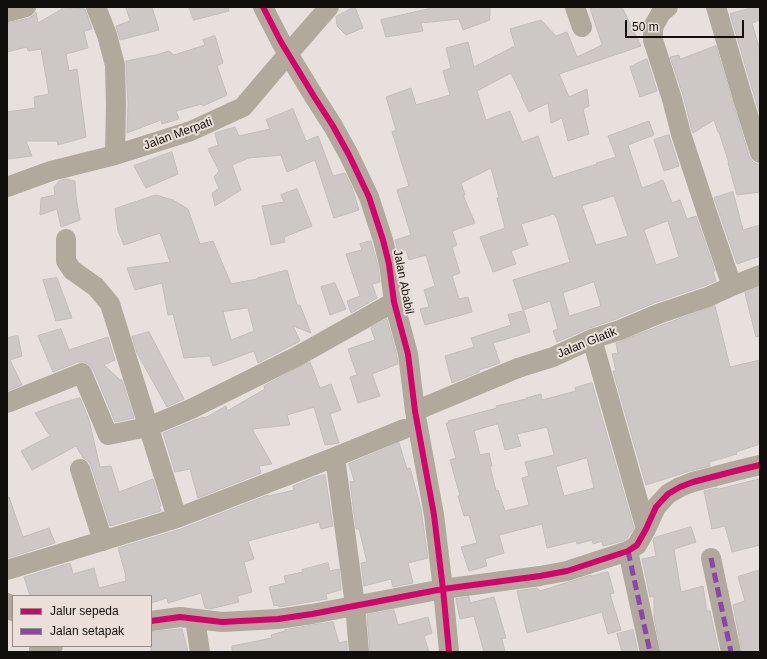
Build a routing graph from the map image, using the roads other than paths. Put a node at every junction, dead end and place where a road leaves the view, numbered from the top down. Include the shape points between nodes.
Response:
1 (26, 7) edge
2 (96, 7) edge
3 (262, 7) edge
4 (330, 7) edge
5 (574, 7) edge
6 (668, 7) edge
7 (716, 7) edge
8 (7, 12) edge
9 (582, 27) dead end
10 (288, 54) junction
11 (760, 153) edge
12 (115, 155) junction
13 (7, 187) edge
14 (66, 239) dead end
15 (760, 275) edge
16 (732, 286) junction
17 (394, 302) junction
18 (592, 339) junction
19 (7, 404) edge
20 (415, 411) junction
21 (148, 427) junction
22 (404, 429) dead end
23 (336, 457) junction
24 (760, 465) edge
25 (80, 469) dead end
26 (177, 518) junction
27 (646, 529) junction
28 (103, 541) junction
29 (628, 551) junction
30 (711, 558) dead end
31 (7, 570) edge
32 (443, 589) junction
33 (355, 605) junction
34 (195, 619) junction
35 (152, 621) edge
36 (200, 652) edge
37 (359, 652) edge
38 (449, 652) edge
39 (650, 652) edge
40 (731, 652) edge

1 - 8 street
2 - 12 street via 115,65
3 - 10 street, Jalan Ababil
4 - 10 street, Jalan Merpati
5 - 9 street
6 - 16 street via 653,27 653,40
7 - 11 street
10 - 12 street, Jalan Merpati via 243,107 191,131
10 - 17 street, Jalan Ababil via 333,126 369,197 389,264
12 - 13 street, Jalan Merpati via 51,171
14 - 21 street via 66,261 72,270 96,287 110,304
15 - 16 street, Jalan Glatik
16 - 18 street, Jalan Glatik
17 - 20 street, Jalan Ababil via 408,354
17 - 21 street via 247,382
18 - 20 street, Jalan Glatik
18 - 27 street
19 - 21 street via 82,373 108,435
20 - 32 street, Jalan Ababil via 434,515
21 - 26 street
22 - 23 street
23 - 26 street
23 - 33 street
24 - 27 street via 680,487 668,494 656,507
25 - 28 street
26 - 28 street
27 - 29 street via 637,544
28 - 31 street
29 - 32 street via 567,571
29 - 39 street
30 - 40 street
32 - 33 street
32 - 38 street, Jalan Ababil
33 - 34 street via 278,619 222,622
33 - 37 street
34 - 35 street via 180,617
34 - 36 street

